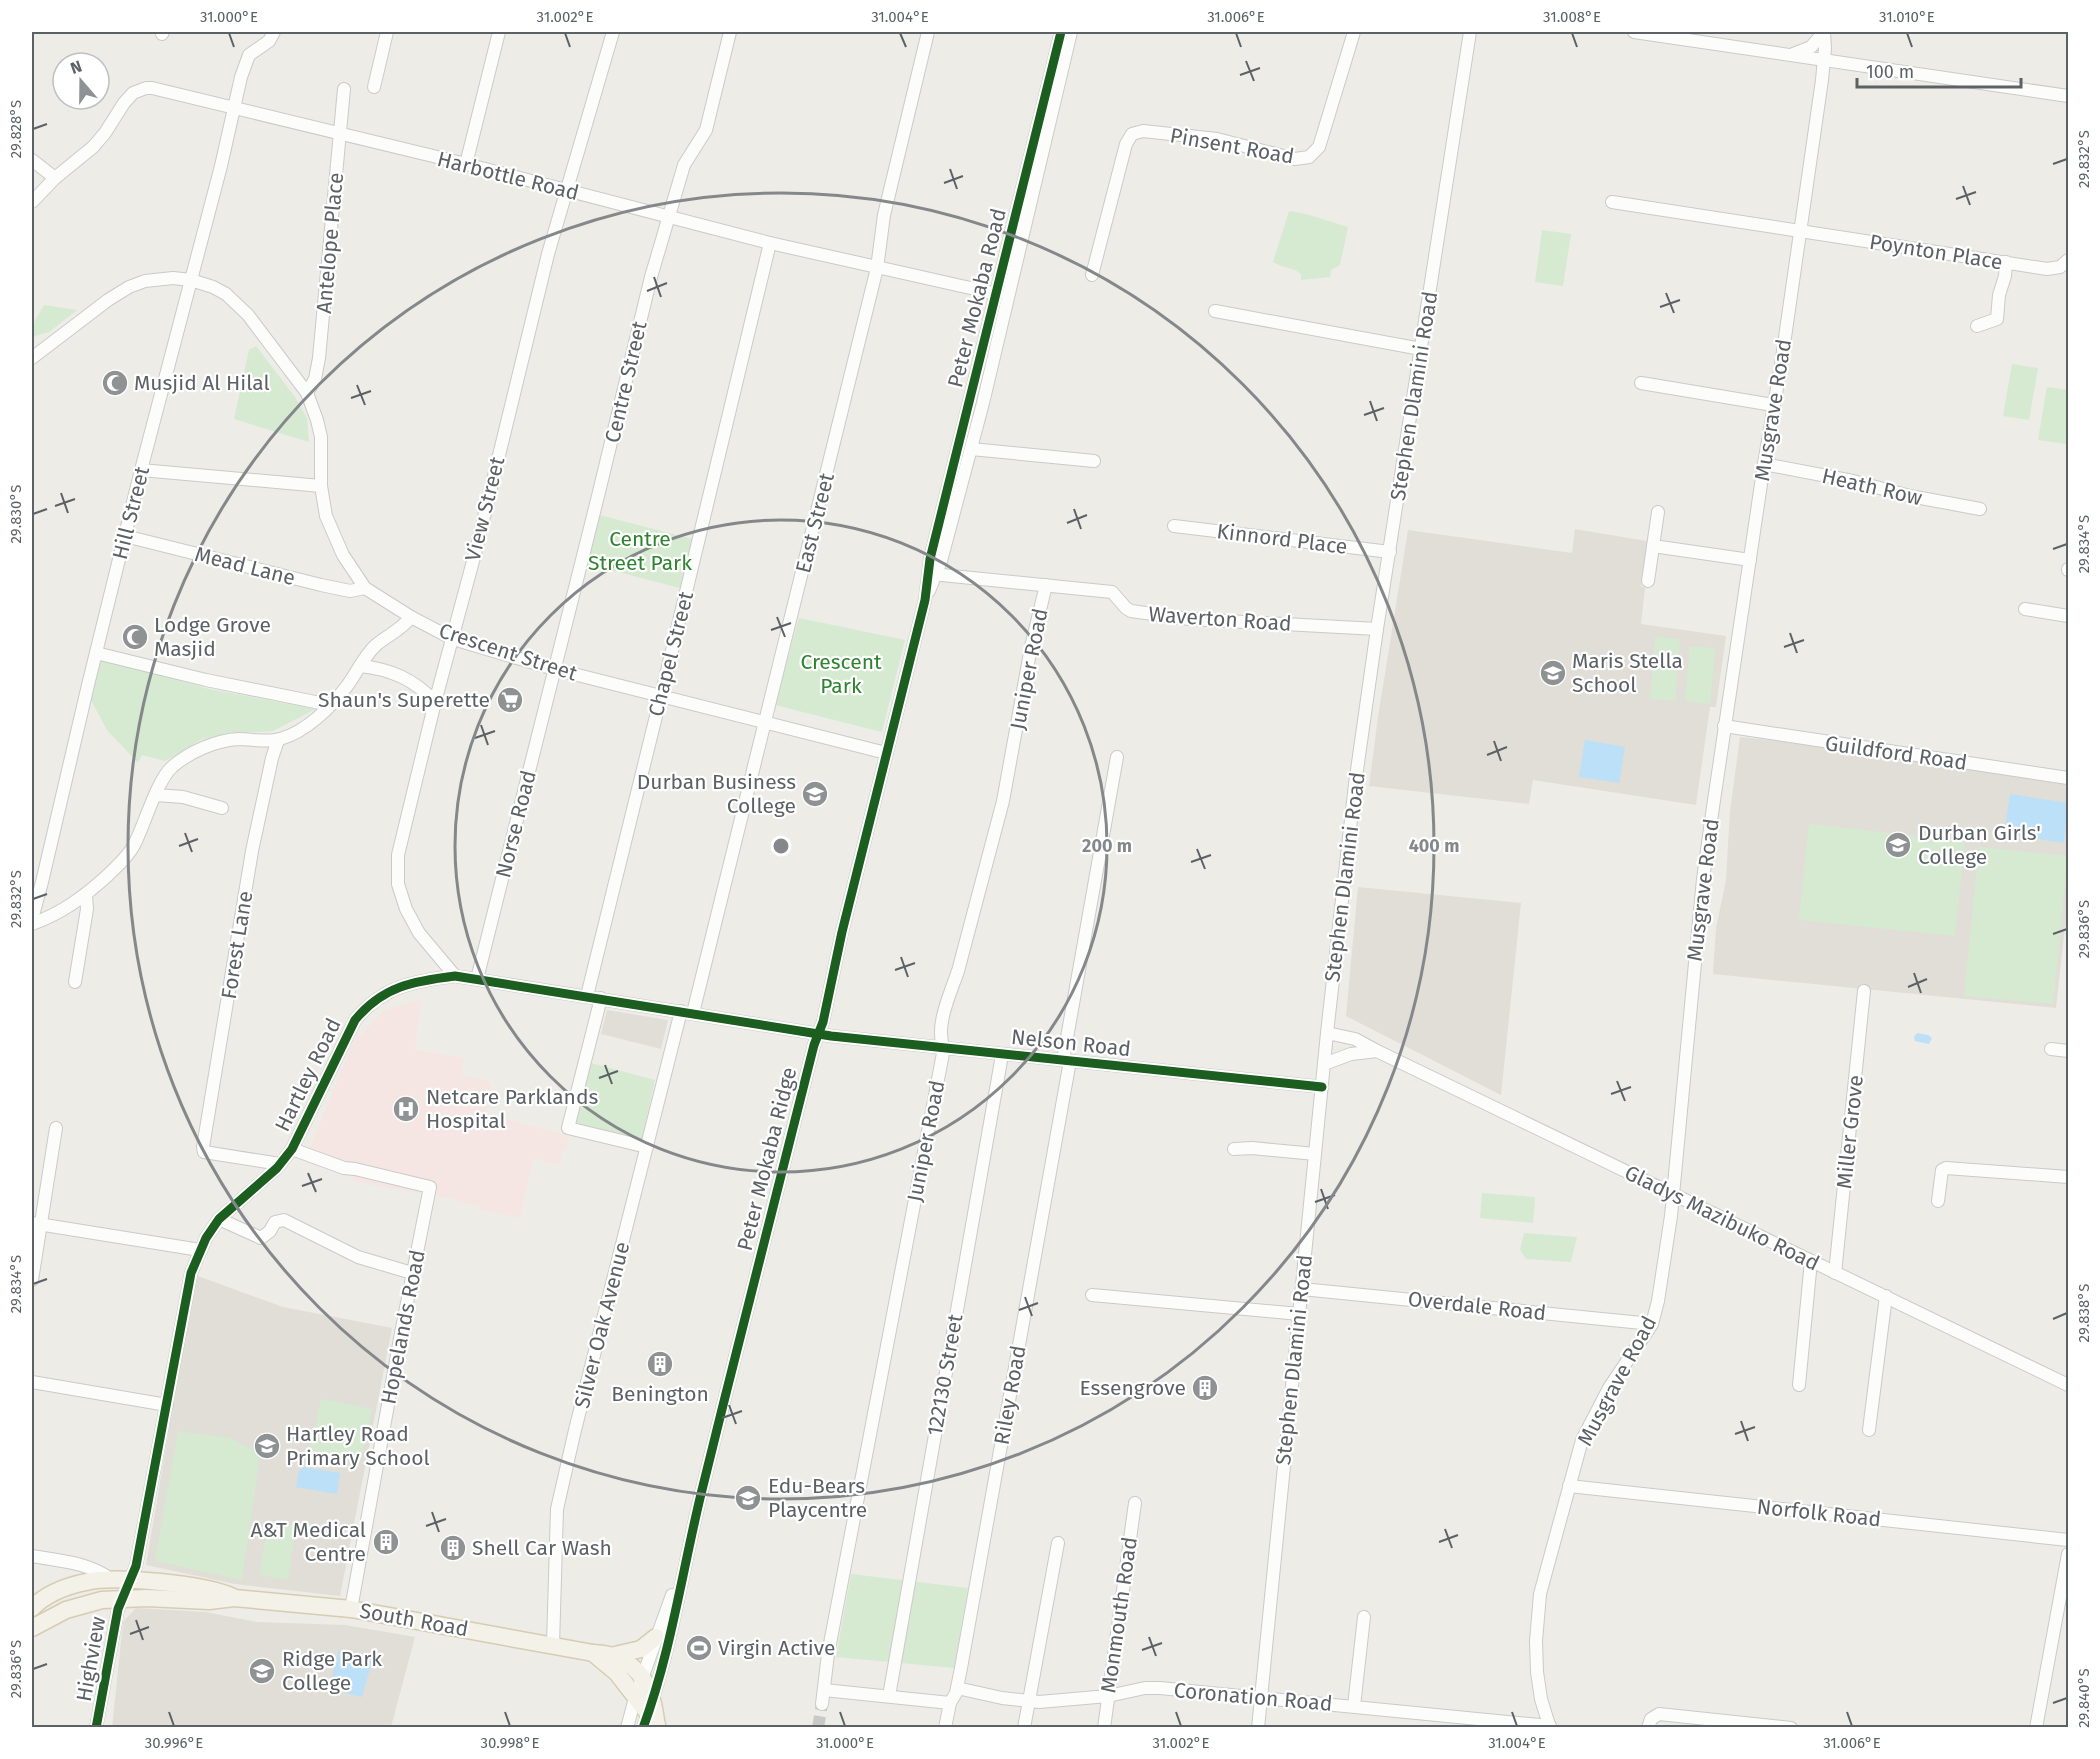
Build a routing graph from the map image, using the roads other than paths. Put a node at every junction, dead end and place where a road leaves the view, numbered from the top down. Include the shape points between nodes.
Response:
1 (274, 32) edge
2 (387, 32) edge
3 (499, 32) edge
4 (613, 32) edge
5 (730, 32) edge
6 (928, 32) edge
7 (1061, 32) edge
8 (1071, 32) edge
9 (1354, 32) edge
10 (1470, 32) edge
11 (1634, 32) edge
12 (1824, 32) edge
13 (1789, 56) junction
14 (1824, 61) junction
15 (374, 87) dead end
16 (344, 89) dead end
17 (2068, 96) edge
18 (235, 107) junction
19 (341, 134) junction
20 (32, 160) edge
21 (465, 164) junction
22 (55, 178) junction
23 (567, 190) junction
24 (32, 202) edge
25 (1612, 202) dead end
26 (668, 217) junction
27 (1800, 232) junction
28 (770, 243) junction
29 (2068, 260) edge
30 (2006, 262) junction
31 (877, 268) junction
32 (1092, 275) dead end
33 (191, 280) junction
34 (997, 294) junction
35 (1215, 311) dead end
36 (1977, 326) dead end
37 (1421, 349) junction
38 (32, 358) edge
39 (983, 373) junction
40 (1641, 383) dead end
41 (307, 393) junction
42 (1773, 405) junction
43 (970, 449) junction
44 (1094, 461) dead end
45 (1764, 464) junction
46 (141, 470) junction
47 (321, 486) junction
48 (1980, 508) dead end
49 (1658, 512) dead end
50 (1174, 526) dead end
51 (125, 536) junction
52 (1653, 546) junction
53 (1390, 552) junction
54 (1750, 560) junction
55 (933, 574) junction
56 (1648, 581) dead end
57 (1046, 585) junction
58 (365, 588) junction
59 (2025, 609) dead end
60 (411, 616) junction
61 (2068, 616) edge
62 (1377, 629) junction
63 (453, 639) junction
64 (96, 653) junction
65 (360, 666) junction
66 (554, 669) junction
67 (662, 696) junction
68 (435, 702) junction
69 (330, 705) junction
70 (765, 722) junction
71 (1724, 726) junction
72 (278, 740) junction
73 (886, 753) junction
74 (1117, 757) dead end
75 (2068, 778) edge
76 (156, 795) junction
77 (222, 808) dead end
78 (86, 896) junction
79 (32, 919) edge
80 (32, 924) edge
81 (455, 976) junction
82 (477, 979) junction
83 (75, 982) dead end
84 (1864, 991) dead end
85 (587, 996) junction
86 (601, 998) junction
87 (687, 1012) junction
88 (818, 1033) junction
89 (1327, 1033) junction
90 (944, 1048) junction
91 (2051, 1049) dead end
92 (2068, 1051) edge
93 (1377, 1052) junction
94 (1002, 1055) junction
95 (1066, 1060) junction
96 (1324, 1064) junction
97 (1322, 1087) junction
98 (56, 1128) dead end
99 (647, 1147) junction
100 (292, 1149) junction
101 (1234, 1149) dead end
102 (1315, 1154) junction
103 (280, 1164) junction
104 (2068, 1177) edge
105 (1672, 1194) junction
106 (1938, 1201) dead end
107 (219, 1219) junction
108 (36, 1224) edge
109 (200, 1250) junction
110 (1811, 1261) junction
111 (412, 1273) junction
112 (1835, 1273) junction
113 (32, 1280) edge
114 (1302, 1289) junction
115 (1092, 1295) dead end
116 (1886, 1296) junction
117 (1299, 1314) junction
118 (1652, 1324) junction
119 (32, 1382) edge
120 (2068, 1384) edge
121 (1799, 1385) dead end
122 (166, 1405) junction
123 (1869, 1430) dead end
124 (1569, 1486) junction
125 (1135, 1503) dead end
126 (2068, 1540) edge
127 (1058, 1543) dead end
128 (2068, 1554) edge
129 (32, 1556) edge
130 (684, 1566) junction
131 (121, 1580) junction
132 (121, 1598) junction
133 (234, 1598) junction
134 (2064, 1603) edge
135 (32, 1608) edge
136 (351, 1609) junction
137 (1364, 1617) dead end
138 (32, 1628) edge
139 (656, 1637) junction
140 (553, 1644) junction
141 (593, 1653) junction
142 (615, 1655) junction
143 (643, 1680) junction
144 (957, 1688) junction
145 (824, 1690) junction
146 (1108, 1695) junction
147 (889, 1696) junction
148 (635, 1698) junction
149 (1260, 1698) junction
150 (1029, 1701) junction
151 (950, 1703) junction
152 (822, 1704) tunnel mouth
153 (1354, 1706) junction
154 (652, 1719) edge
155 (1550, 1727) edge
156 (96, 1728) edge
157 (627, 1728) edge
158 (945, 1728) edge
159 (1024, 1728) edge
160 (1104, 1728) edge
161 (1258, 1728) edge
162 (1648, 1728) edge
163 (1791, 1728) edge
164 (2036, 1728) edge

1 - 18 street, Hill Street via 246,60
2 - 15 street
3 - 21 street
4 - 23 street, View Street
5 - 26 street, Centre Street via 706,130 684,165
6 - 31 street, East Street via 884,215
7 - 34 street, Peter Mokaba Road
8 - 39 street, Peter Mokaba Road
9 - 32 street, Pinsent Road via 1318,147 1309,157 1295,159 1217,139 1151,132 1132,134 1126,144
10 - 37 street, Stephen Dlamini Road
11 - 13 street
12 - 13 street via 1810,47
12 - 14 street, Musgrave Road
13 - 14 street
14 - 17 street
14 - 27 street, Musgrave Road
16 - 19 street, Antelope Place
18 - 19 street, Harbottle Road
18 - 22 street, Harbottle Road via 152,88 140,90 124,103 93,147
18 - 33 street, Hill Street
19 - 21 street, Harbottle Road
19 - 41 street, Antelope Place via 319,358 315,379
20 - 22 street
21 - 23 street, Harbottle Road
22 - 24 street
23 - 26 street, Harbottle Road
23 - 63 street, View Street
25 - 27 street, Poynton Place
26 - 28 street, Harbottle Road
26 - 66 street, Centre Street
27 - 30 street, Poynton Place
27 - 42 street, Musgrave Road
28 - 31 street, Harbottle Road
28 - 67 street, Chapel Street
29 - 30 street, Poynton Place via 2060,267 2047,269
30 - 36 street via 1997,319
31 - 34 street, Harbottle Road
31 - 70 street, East Street
33 - 38 street, Crescent Street via 161,278 129,287
33 - 41 street, Crescent Street via 213,287 239,305
33 - 46 street, Hill Street
34 - 39 street, Peter Mokaba Road
35 - 37 street
37 - 53 street, Stephen Dlamini Road
39 - 43 street, Peter Mokaba Road
39 - 55 street, Peter Mokaba Road
40 - 42 street
41 - 47 street, Crescent Street via 321,437
42 - 45 street, Musgrave Road
43 - 44 street
43 - 55 street, Peter Mokaba Road
45 - 48 street, Heath Row
45 - 54 street, Musgrave Road
46 - 47 street
46 - 51 street, Hill Street
47 - 58 street, Crescent Street via 334,537
49 - 52 street
50 - 53 street, Kinnord Place
51 - 58 street, Mead Lane via 321,585 350,591
51 - 64 street, Hill Street
52 - 54 street
52 - 56 street
53 - 62 street, Stephen Dlamini Road
54 - 71 street, Musgrave Road
55 - 57 street, Waverton Road
55 - 73 street, Peter Mokaba Ridge
57 - 62 street, Waverton Road via 1112,592 1136,613
57 - 90 street, Juniper Road via 1003,801 941,1028
58 - 60 street, Crescent Street
59 - 61 street
60 - 63 street, Crescent Street
60 - 65 street via 397,632 376,645
62 - 89 street, Stephen Dlamini Road
63 - 66 street, Crescent Street
63 - 68 street, View Street
64 - 69 street
64 - 79 street, Hill Street
65 - 68 street via 384,669 405,678
65 - 69 street
66 - 67 street, Crescent Street
66 - 82 street, Norse Road
67 - 70 street, Crescent Street
67 - 85 street, Chapel Street
68 - 81 street, View Street via 398,855 398,884 419,933
69 - 72 street via 305,726
70 - 73 street, Crescent Street
70 - 87 street, East Street
71 - 75 street, Guildford Road
71 - 105 street, Musgrave Road via 1703,879
72 - 76 street via 231,740 206,747 174,765
72 - 103 street, Forest Lane via 252,851 203,1147 204,1152
73 - 88 street, Peter Mokaba Ridge
74 - 95 street, Riley Road
76 - 77 street via 183,797
76 - 78 street via 134,846
78 - 80 street
78 - 83 street
81 - 82 street, Hartley Road
81 - 100 street, Hartley Road via 413,983 367,1005 343,1042
82 - 85 street, Hartley Road
84 - 112 street, Miller Grove
85 - 86 street, Hartley Road
86 - 87 street, Hartley Road
86 - 99 street via 568,1128
87 - 88 street, Hartley Road
87 - 99 street, Silver Oak Avenue
88 - 90 street, Nelson Road
88 - 130 street, Peter Mokaba Ridge
89 - 93 street, Gladys Mazibuko Road via 1355,1039
89 - 96 street, Stephen Dlamini Road
90 - 94 street, Nelson Road
90 - 145 street, Juniper Road
91 - 92 street
93 - 96 street via 1351,1054
93 - 105 street, Gladys Mazibuko Road
94 - 95 street, Nelson Road
94 - 147 street, 122130 Street
95 - 97 street, Nelson Road
95 - 144 street, Riley Road
96 - 97 street, Stephen Dlamini Road
97 - 102 street, Stephen Dlamini Road
98 - 108 street
99 - 140 street, Silver Oak Avenue via 557,1509
100 - 103 street, Hartley Road
100 - 111 street, Hopelands Road via 344,1168 430,1187
101 - 102 street
102 - 114 street, Stephen Dlamini Road
103 - 107 street, Hartley Road
104 - 106 street via 1946,1168 1942,1170
105 - 110 street, Gladys Mazibuko Road
105 - 118 street, Musgrave Road
107 - 109 street, Hartley Road
107 - 111 street via 261,1238 275,1222 284,1220 358,1257
108 - 109 street
108 - 113 street
109 - 122 street, Hartley Road via 191,1273
110 - 112 street, Gladys Mazibuko Road
110 - 121 street
111 - 136 street, Hopelands Road
112 - 116 street, Gladys Mazibuko Road
114 - 117 street, Stephen Dlamini Road
114 - 118 street, Overdale Road
115 - 117 street
116 - 120 street, Gladys Mazibuko Road
116 - 123 street
117 - 149 street, Stephen Dlamini Road
118 - 124 street, Musgrave Road via 1590,1423
119 - 122 street
122 - 131 street, Hartley Road via 136,1566
124 - 126 street, Norfolk Road
124 - 155 street, Musgrave Road via 1540,1594 1536,1641 1538,1681
125 - 146 street, Monmouth Road
127 - 150 street
128 - 134 street
129 - 131 street, South Road via 85,1565
130 - 139 street, Peter Mokaba Ridge
130 - 154 street, Peter Mokaba Ridge
131 - 132 street, Highview
131 - 133 main road, South Road via 211,1589
131 - 135 main road via 88,1581 68,1587
132 - 133 main road, South Road
132 - 138 main road, South Road via 86,1603
132 - 156 street, Highview
133 - 136 main road, South Road
134 - 164 street
136 - 140 main road, South Road
137 - 153 street
139 - 142 main road via 641,1649
139 - 143 street, Peter Mokaba Ridge
140 - 141 main road, South Road
141 - 142 main road, South Road
141 - 148 main road, South Road via 617,1673
142 - 143 main road via 632,1666
143 - 148 street, Peter Mokaba Ridge
143 - 154 main road
144 - 150 street, Coronation Road
144 - 151 street, Riley Road
145 - 147 street
145 - 152 street, Juniper Road
146 - 149 street, Coronation Road via 1160,1688
146 - 150 street, Coronation Road
146 - 160 street, Monmouth Road
147 - 151 street
148 - 154 main road, South Road
148 - 157 street, Peter Mokaba Ridge
149 - 153 street, Coronation Road
149 - 161 street, Stephen Dlamini Road
150 - 159 street
151 - 158 street, Riley Road
153 - 155 street, Coronation Road
162 - 163 street via 1651,1719 1659,1714

